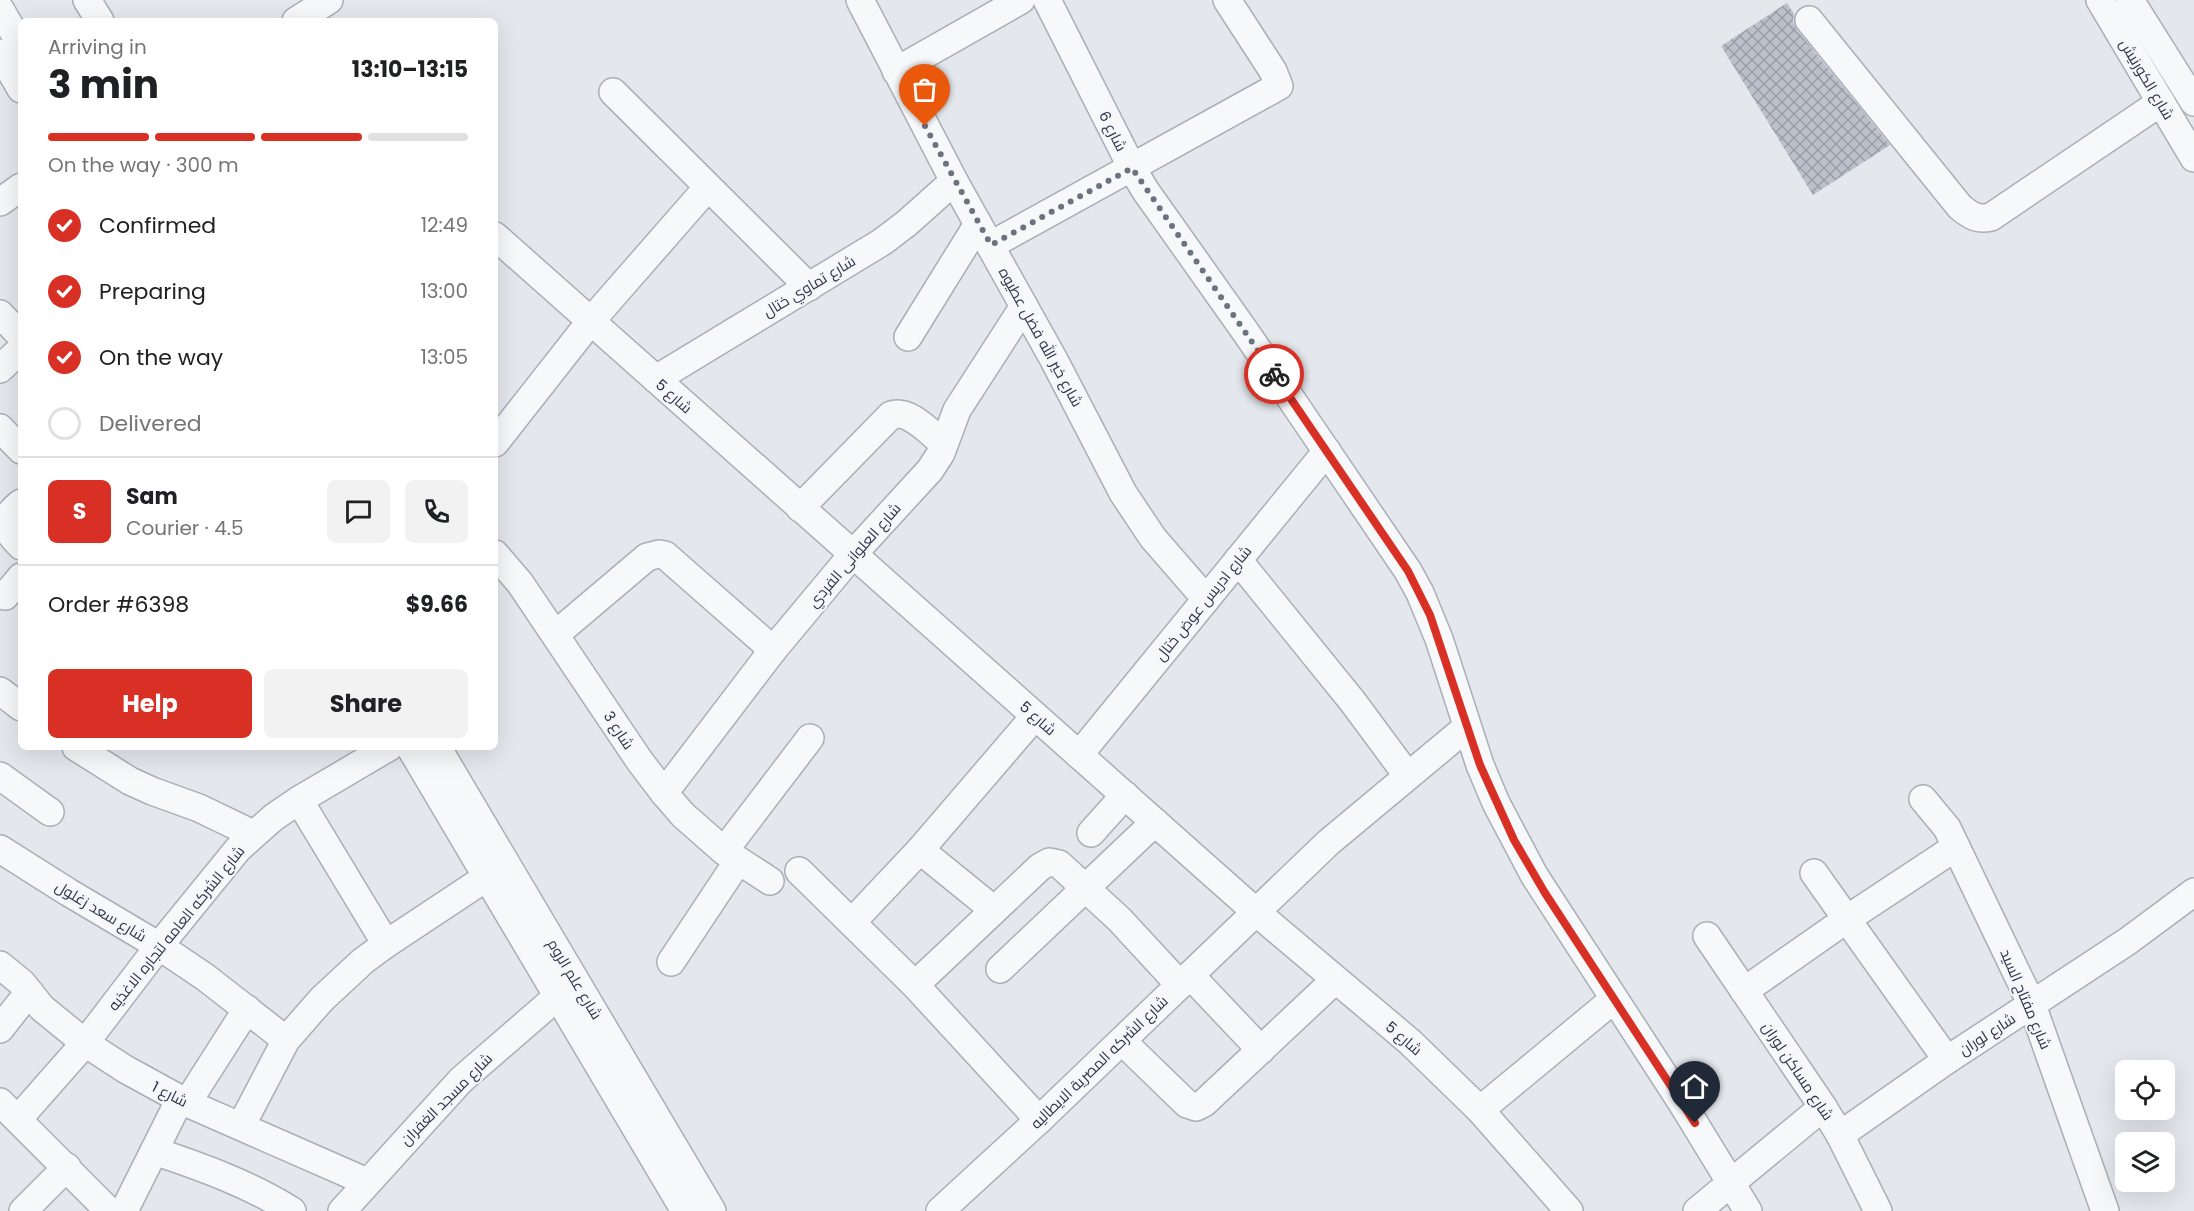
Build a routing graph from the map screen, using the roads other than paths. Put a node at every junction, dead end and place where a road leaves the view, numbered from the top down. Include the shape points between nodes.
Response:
1 (87, 0) edge
2 (329, 0) edge
3 (860, 0) edge
4 (1021, 0) edge
5 (1047, 0) edge
6 (1227, 0) edge
7 (2100, 0) edge
8 (2130, 0) edge
9 (2148, 0) edge
10 (0, 9) edge
11 (98, 18) edge
12 (301, 18) edge
13 (1809, 20) dead end
14 (18, 40) edge
15 (0, 53) edge
16 (896, 71) junction
17 (2177, 76) junction
18 (18, 84) edge
19 (613, 92) dead end
20 (2161, 102) junction
21 (2194, 102) edge
22 (2194, 158) edge
23 (1132, 168) junction
24 (954, 181) junction
25 (708, 187) junction
26 (18, 189) edge
27 (0, 202) edge
28 (985, 234) junction
29 (498, 239) edge
30 (809, 286) junction
31 (1024, 306) junction
32 (590, 322) junction
33 (16, 330) edge
34 (908, 337) dead end
35 (0, 369) edge
36 (656, 379) junction
37 (0, 428) edge
38 (498, 439) edge
39 (944, 444) junction
40 (18, 447) edge
41 (1327, 451) junction
42 (18, 505) edge
43 (800, 508) junction
44 (18, 543) edge
45 (853, 554) junction
46 (1238, 560) junction
47 (498, 561) edge
48 (18, 581) edge
49 (0, 595) edge
50 (1206, 599) junction
51 (556, 634) junction
52 (773, 650) junction
53 (0, 691) edge
54 (18, 705) edge
55 (1035, 716) junction
56 (1467, 727) junction
57 (810, 738) dead end
58 (81, 750) edge
59 (384, 750) edge
60 (412, 750) edge
61 (439, 750) edge
62 (1079, 755) junction
63 (1407, 775) junction
64 (0, 776) edge
65 (664, 793) junction
66 (1125, 795) junction
67 (1923, 799) dead end
68 (299, 800) junction
69 (50, 812) dead end
70 (1155, 822) junction
71 (1091, 833) dead end
72 (253, 834) junction
73 (1956, 847) junction
74 (0, 849) edge
75 (920, 850) junction
76 (731, 856) junction
77 (488, 863) junction
78 (799, 871) dead end
79 (1814, 873) dead end
80 (770, 881) dead end
81 (1087, 888) junction
82 (2194, 892) edge
83 (994, 910) junction
84 (1256, 912) junction
85 (1847, 918) junction
86 (852, 922) junction
87 (1707, 936) dead end
88 (386, 944) junction
89 (159, 946) junction
90 (670, 962) dead end
91 (0, 965) edge
92 (1000, 969) dead end
93 (1185, 980) junction
94 (1335, 980) junction
95 (915, 985) junction
96 (1744, 991) junction
97 (29, 992) junction
98 (558, 996) junction
99 (1613, 1000) junction
100 (2032, 1005) junction
101 (247, 1009) junction
102 (0, 1029) edge
103 (285, 1040) junction
104 (1122, 1041) junction
105 (85, 1043) junction
106 (1261, 1050) junction
107 (1947, 1060) junction
108 (183, 1101) junction
109 (1822, 1107) junction
110 (9, 1110) edge
111 (1480, 1110) junction
112 (1039, 1120) junction
113 (241, 1126) junction
114 (1840, 1135) junction
115 (154, 1150) junction
116 (68, 1167) junction
117 (367, 1182) junction
118 (1732, 1184) junction
119 (23, 1211) edge
120 (108, 1211) edge
121 (124, 1211) edge
122 (292, 1211) edge
123 (342, 1211) edge
124 (685, 1211) edge
125 (712, 1211) edge
126 (940, 1211) edge
127 (1569, 1211) edge
128 (1697, 1211) edge
129 (1748, 1211) edge
130 (1878, 1211) edge
131 (2105, 1211) edge

1 - 11 street
2 - 12 street
3 - 16 street, شارع خير الله فضل عطيوه
4 - 16 street
5 - 23 street, شارع 6
6 - 23 street via 1273,70 1279,86
7 - 20 street, شارع الكورنيش
8 - 17 street, شارع الكورنيش
9 - 17 street
10 - 14 street
13 - 20 street via 1972,217 1991,217
15 - 18 street
16 - 24 street, شارع خير الله فضل عطيوه
17 - 21 street, شارع الكورنيش
19 - 25 street
20 - 22 street, شارع الكورنيش
23 - 28 street
23 - 41 street, شارع 6
24 - 28 street, شارع خير الله فضل عطيوه
24 - 30 street, شارع تماوي ختال via 882,242
25 - 30 street
25 - 32 street
26 - 27 street
28 - 31 street, شارع خير الله فضل عطيوه
28 - 34 street
29 - 32 street, شارع 5
30 - 36 street, شارع تماوي ختال
31 - 39 street, شارع العلوانى الفردي via 957,410
31 - 50 street, شارع خير الله فضل عطيوه via 1128,501 1153,538
32 - 36 street, شارع 5
32 - 38 street
33 - 35 street
36 - 43 street, شارع 5
37 - 40 street
39 - 43 street via 908,416 891,415
39 - 45 street, شارع العلوانى الفردي via 930,470
41 - 46 street, شارع ادريس عوض ختال
41 - 56 street, شارع 6 via 1420,593
42 - 44 street via 4,520 5,528
43 - 45 street, شارع 5
45 - 52 street, شارع العلوانى الفردي
45 - 55 street, شارع 5
46 - 50 street, شارع ادريس عوض ختال
46 - 63 street
47 - 51 street, شارع 3 via 520,583
48 - 49 street via 5,596
50 - 62 street, شارع ادريس عوض ختال
51 - 52 street via 647,557 659,554
51 - 65 street, شارع 3
52 - 65 street, شارع العلوانى الفردي
53 - 54 street
55 - 62 street, شارع 5
55 - 75 street
56 - 63 street, شارع الشركه المصرية الايطاليه
56 - 99 street, شارع 6 via 1514,840
57 - 76 street
58 - 72 street via 130,781
59 - 68 street, شارع الشركه العامه لتجاره الاغذيه
60 - 77 street, شارع علم الروم
61 - 77 street, شارع علم الروم
62 - 66 street, شارع 5
63 - 84 street, شارع الشركه المصرية الايطاليه
64 - 69 street
65 - 76 street, شارع 3 via 683,815
66 - 70 street, شارع 5
66 - 71 street
67 - 73 street, شارع مفتاح السيد via 1947,828
68 - 72 street, شارع الشركه العامه لتجاره الاغذيه
68 - 88 street
70 - 81 street
70 - 84 street, شارع 5
72 - 89 street, شارع الشركه العامه لتجاره الاغذيه
73 - 85 street
73 - 100 street, شارع مفتاح السيد
74 - 89 street, شارع سعد زغلول
75 - 83 street
75 - 86 street
76 - 80 street, شارع 3
76 - 90 street
77 - 88 street
77 - 98 street, شارع علم الروم
77 - 125 street, شارع علم الروم
78 - 86 street
79 - 85 street
81 - 83 street via 1059,864 1049,862
81 - 92 street
81 - 93 street
82 - 100 street, شارع لوران
83 - 95 street
84 - 93 street, شارع الشركه المصرية الايطاليه
84 - 94 street, شارع 5
85 - 96 street
85 - 107 street
86 - 95 street
87 - 96 street, شارع مساكن لوران
88 - 103 street via 336,986
89 - 101 street, شارع سعد زغلول
89 - 105 street, شارع الشركه العامه لتجاره الاغذيه
91 - 97 street, شارع 1
93 - 104 street, شارع الشركه المصرية الايطاليه
93 - 106 street
94 - 106 street
94 - 111 street, شارع 5 via 1410,1042
95 - 112 street
96 - 109 street, شارع مساكن لوران
97 - 102 street
97 - 105 street, شارع 1 via 42,1008
98 - 117 street, شارع مسجد الغفران via 460,1080
98 - 124 street, شارع علم الروم
99 - 111 street
99 - 118 street, شارع 6
100 - 107 street, شارع لوران
100 - 131 street, شارع مفتاح السيد
101 - 103 street, شارع سعد زغلول
101 - 108 street
103 - 113 street
104 - 106 street via 1188,1104 1196,1107
104 - 112 street, شارع الشركه المصرية الايطاليه
105 - 108 street, شارع 1
105 - 110 street, شارع الشركه العامه لتجاره الاغذيه
107 - 114 street, شارع لوران
108 - 113 street, شارع 1
108 - 115 street
109 - 114 street, شارع مساكن لوران
109 - 118 street
110 - 116 street
111 - 127 street, شارع 5
112 - 126 street, شارع الشركه المصرية الايطاليه
113 - 117 street, شارع 1
114 - 130 street, شارع مساكن لوران
115 - 121 street
115 - 122 street via 243,1185
116 - 119 street
116 - 120 street
117 - 123 street, شارع مسجد الغفران
118 - 128 street
118 - 129 street

